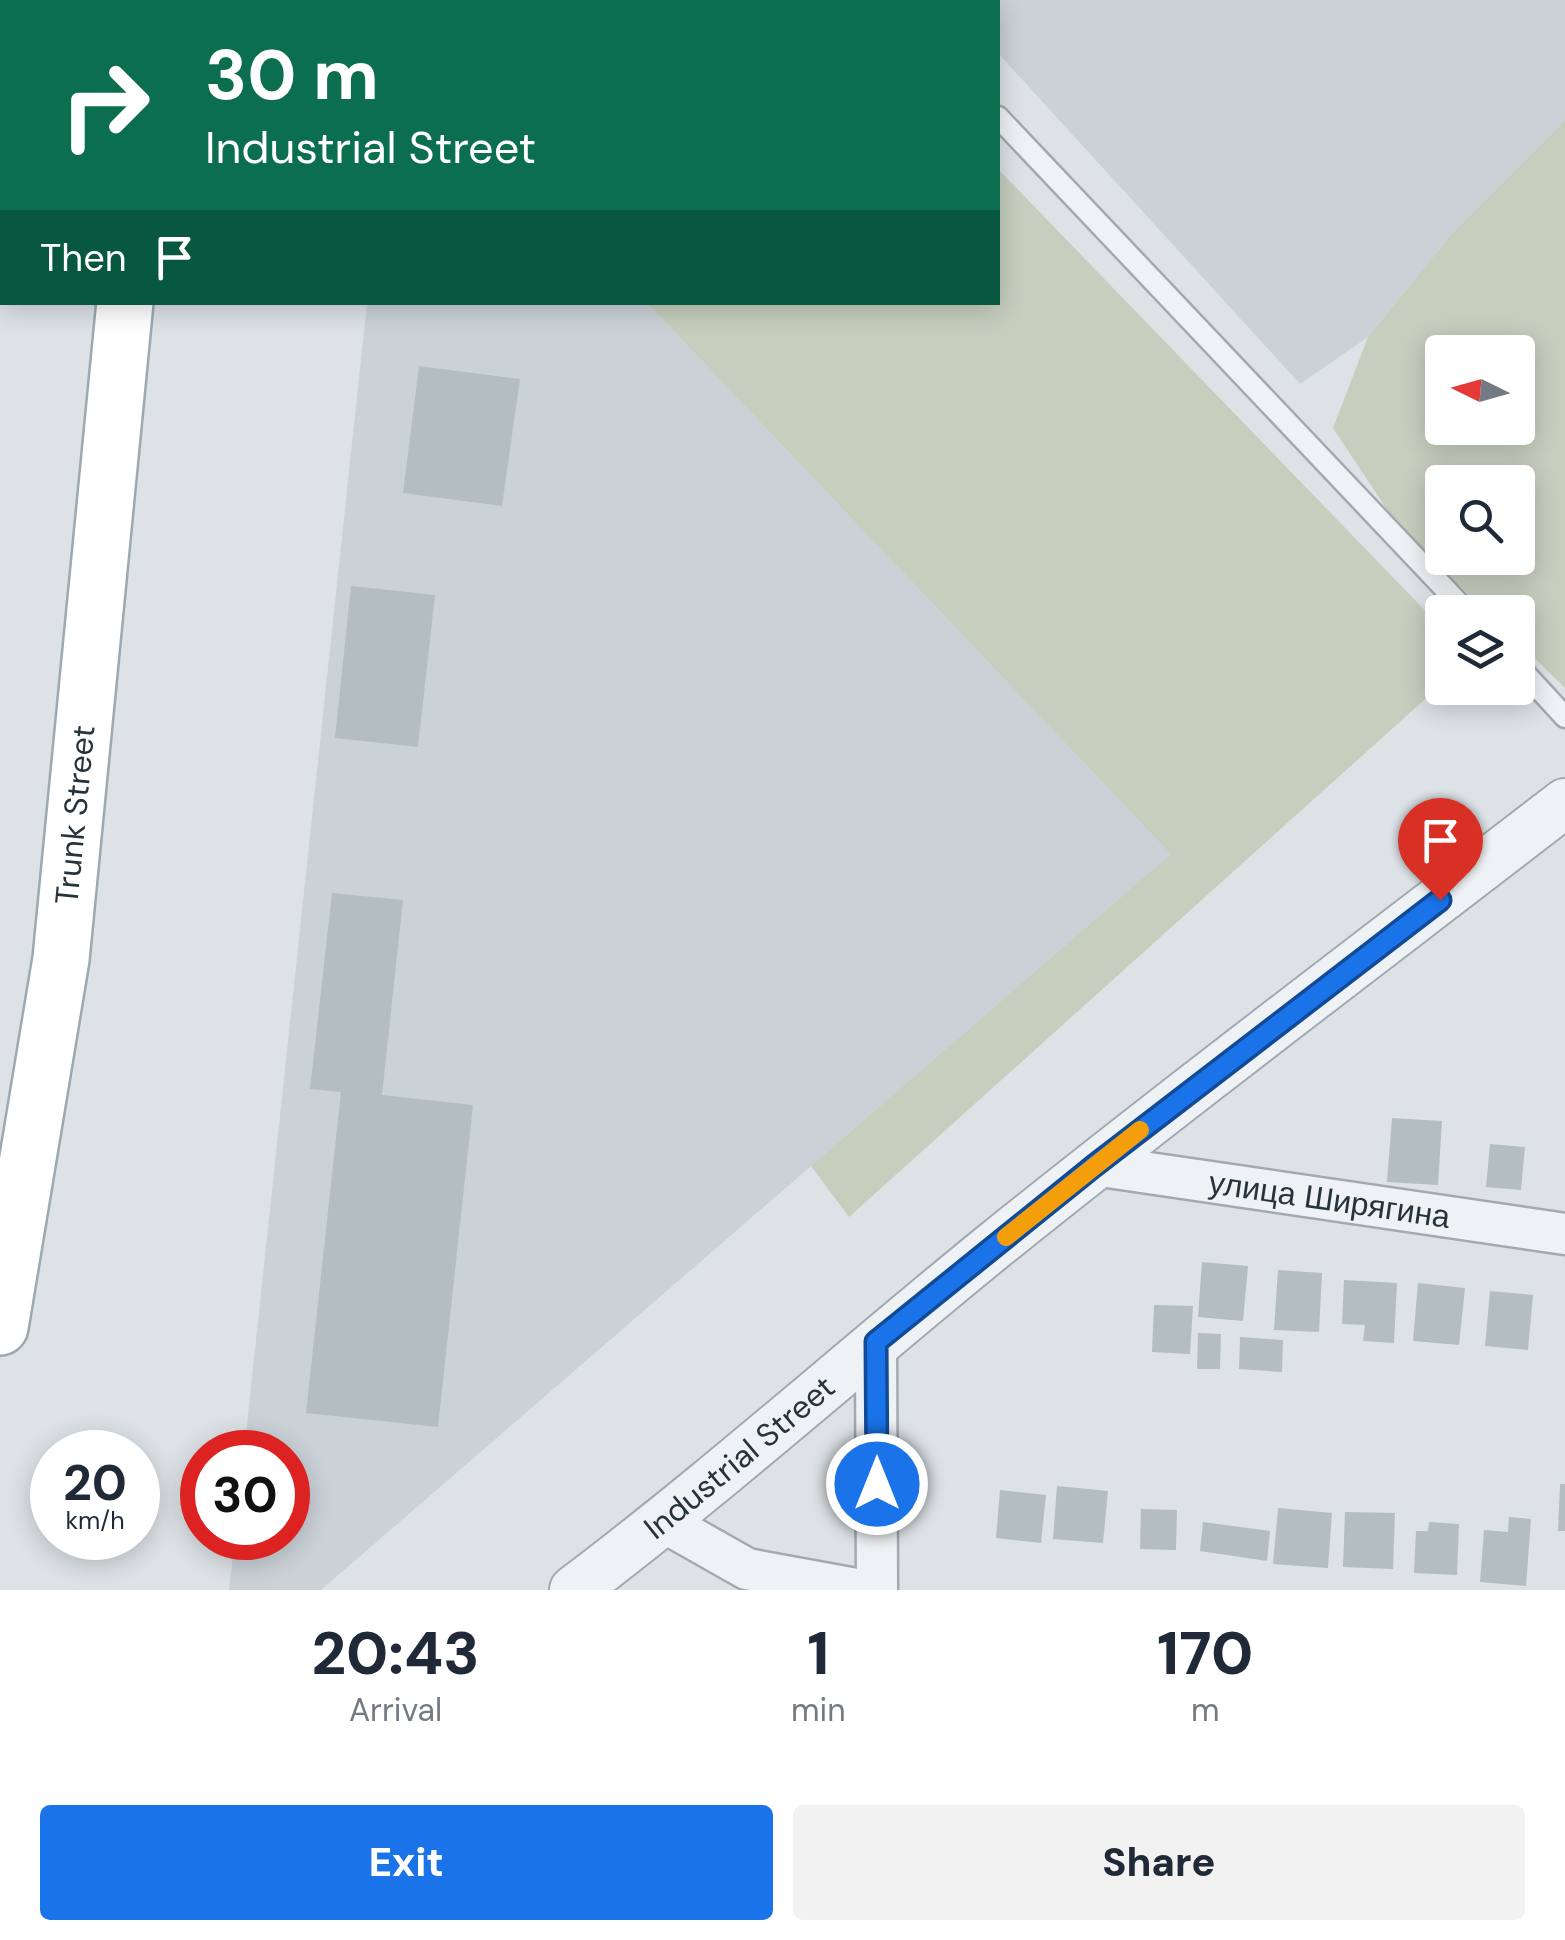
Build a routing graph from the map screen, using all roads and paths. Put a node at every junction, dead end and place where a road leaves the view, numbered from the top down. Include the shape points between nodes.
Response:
1 (1000, 119) edge
2 (125, 305) edge
3 (1451, 595) edge
4 (1535, 684) edge
5 (1565, 716) edge
6 (1565, 803) edge
7 (1094, 1166) junction
8 (1565, 1234) edge
9 (0, 1327) edge
10 (876, 1342) junction
11 (664, 1522) junction
12 (574, 1590) edge
13 (861, 1590) edge
14 (878, 1590) edge

1 - 3 lane
2 - 9 main road, Trunk Street via 61,958
4 - 5 lane
6 - 7 street, Industrial Street
7 - 8 street, улица Ширягина
7 - 10 street, Industrial Street
10 - 11 street, Industrial Street
10 - 14 street
11 - 12 street, Industrial Street
11 - 13 street via 747,1569

